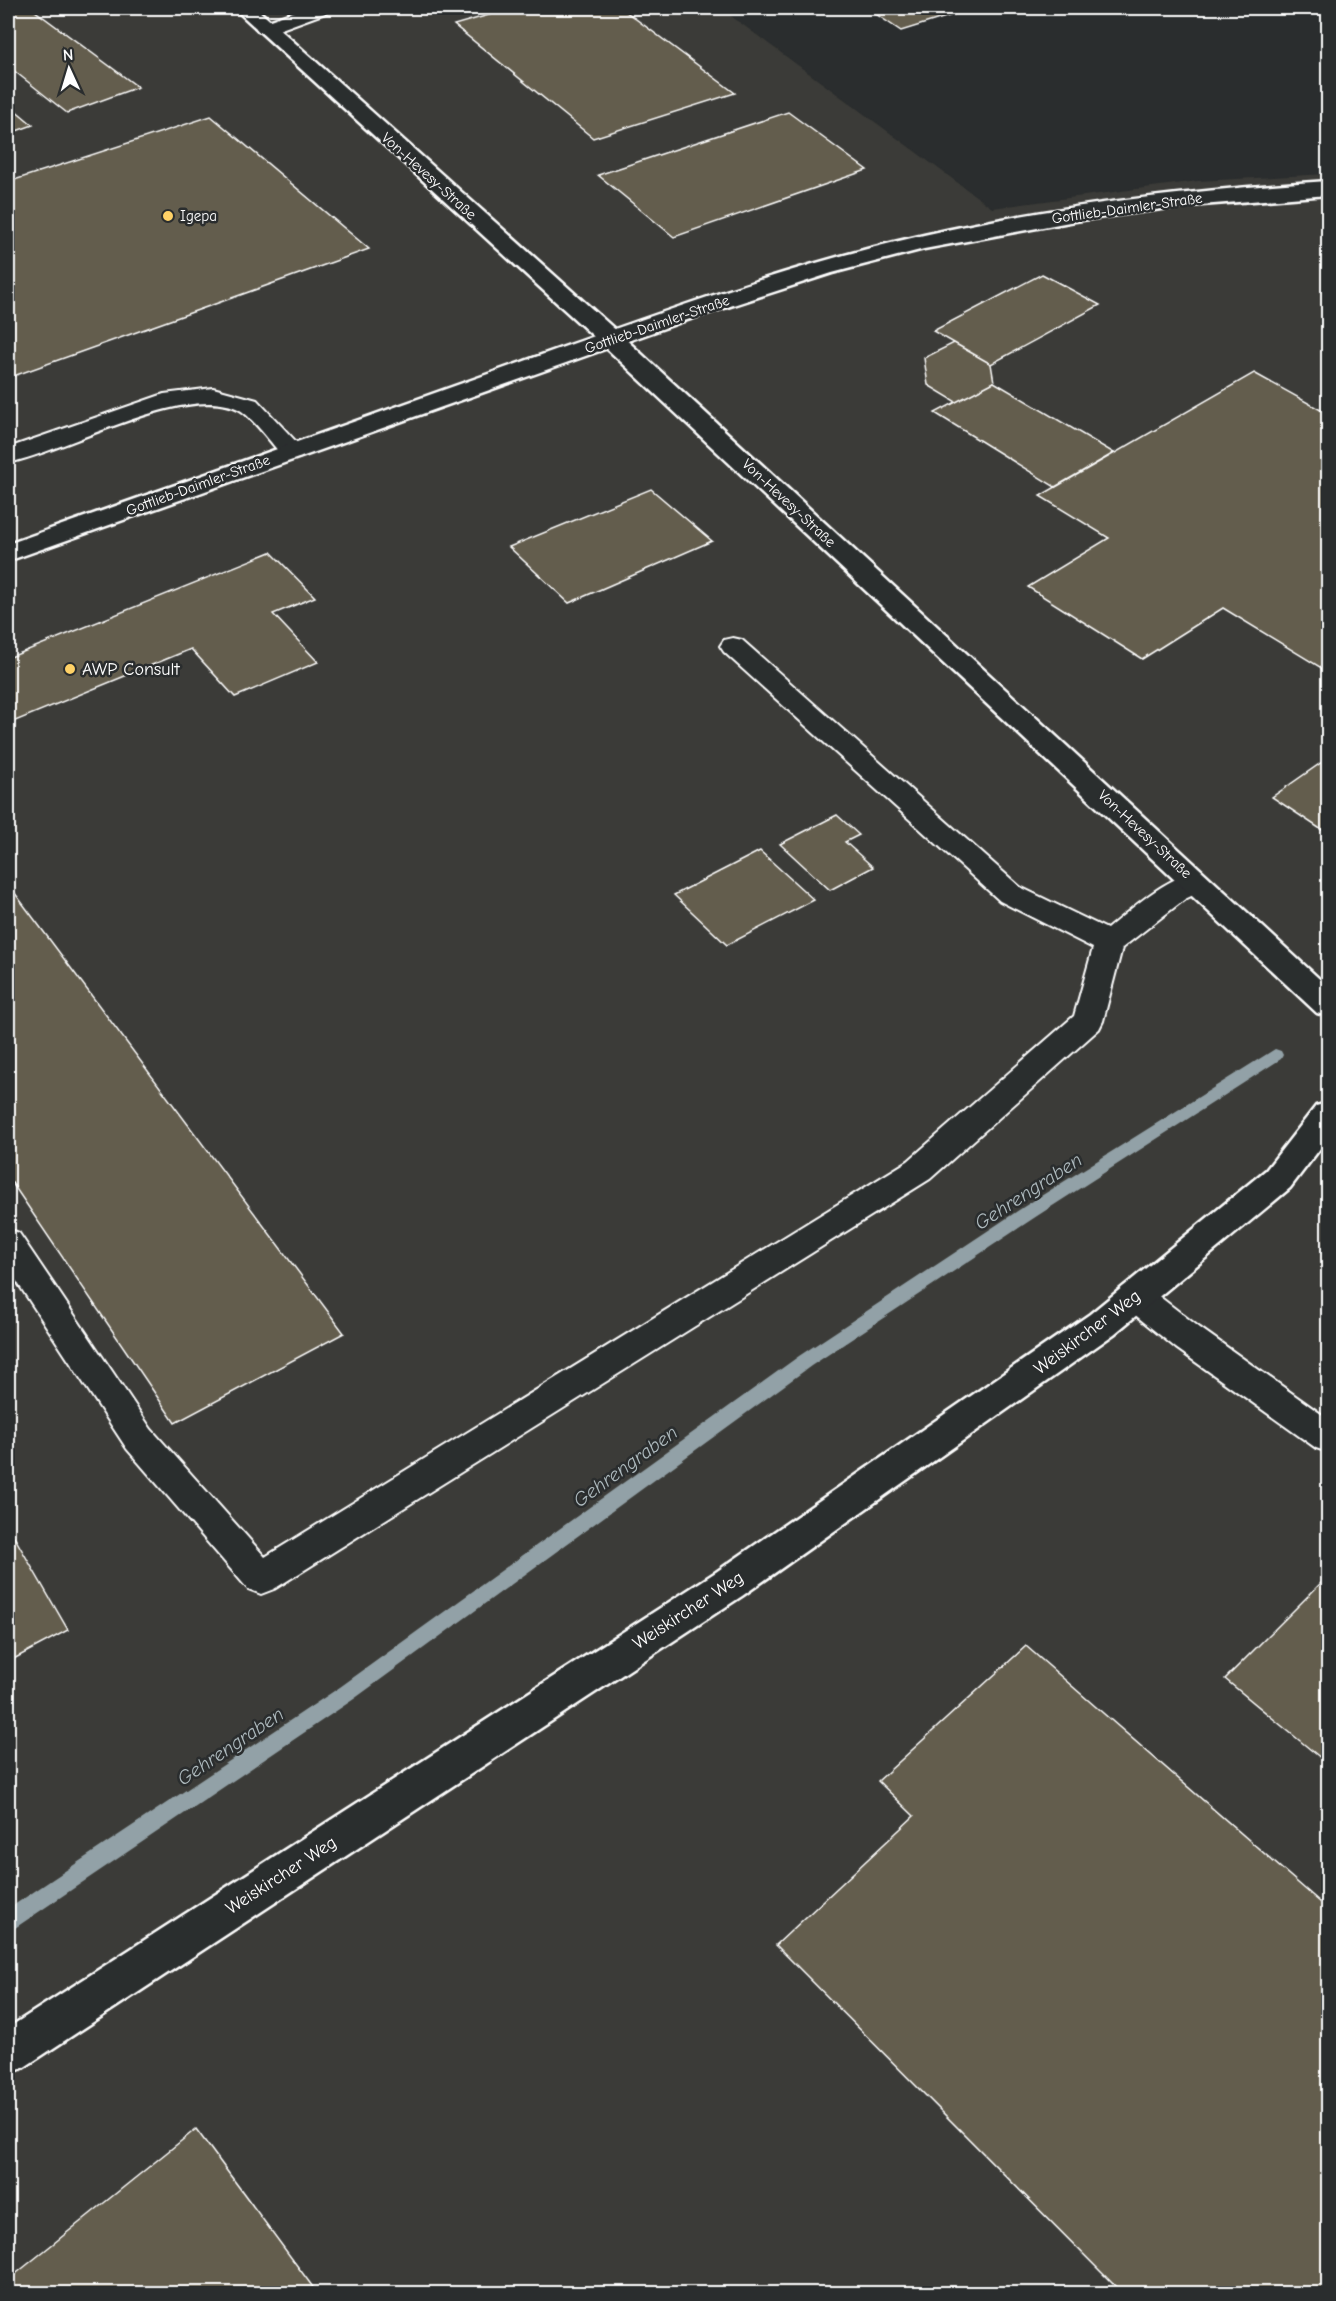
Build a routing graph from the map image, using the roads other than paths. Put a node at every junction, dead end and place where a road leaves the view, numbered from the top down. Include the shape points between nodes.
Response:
1 (244, 8) edge
2 (321, 8) edge
3 (266, 28) junction
4 (1329, 188) edge
5 (611, 339) junction
6 (292, 452) junction
7 (8, 456) edge
8 (8, 553) edge
9 (733, 646) dead end
10 (1196, 882) junction
11 (1109, 943) junction
12 (1329, 1005) edge
13 (1329, 1115) edge
14 (8, 1242) edge
15 (1135, 1296) junction
16 (1329, 1438) edge
17 (8, 2053) edge

1 - 3 street, Von-Hevesy-Straße
2 - 3 lane
3 - 5 street, Von-Hevesy-Straße
4 - 5 street, Gottlieb-Daimler-Straße via 1147,203 922,243 787,280
5 - 6 street, Gottlieb-Daimler-Straße
5 - 10 street, Von-Hevesy-Straße
6 - 7 lane via 249,405 213,395 172,399
6 - 8 street, Gottlieb-Daimler-Straße
9 - 11 lane via 1010,894
10 - 11 lane via 1175,892
10 - 12 street, Von-Hevesy-Straße
11 - 14 lane via 1088,1021 919,1170 261,1578 140,1439
13 - 15 street, Weiskircher Weg via 1278,1179
15 - 16 lane
15 - 17 street, Weiskircher Weg via 1102,1324 729,1584

